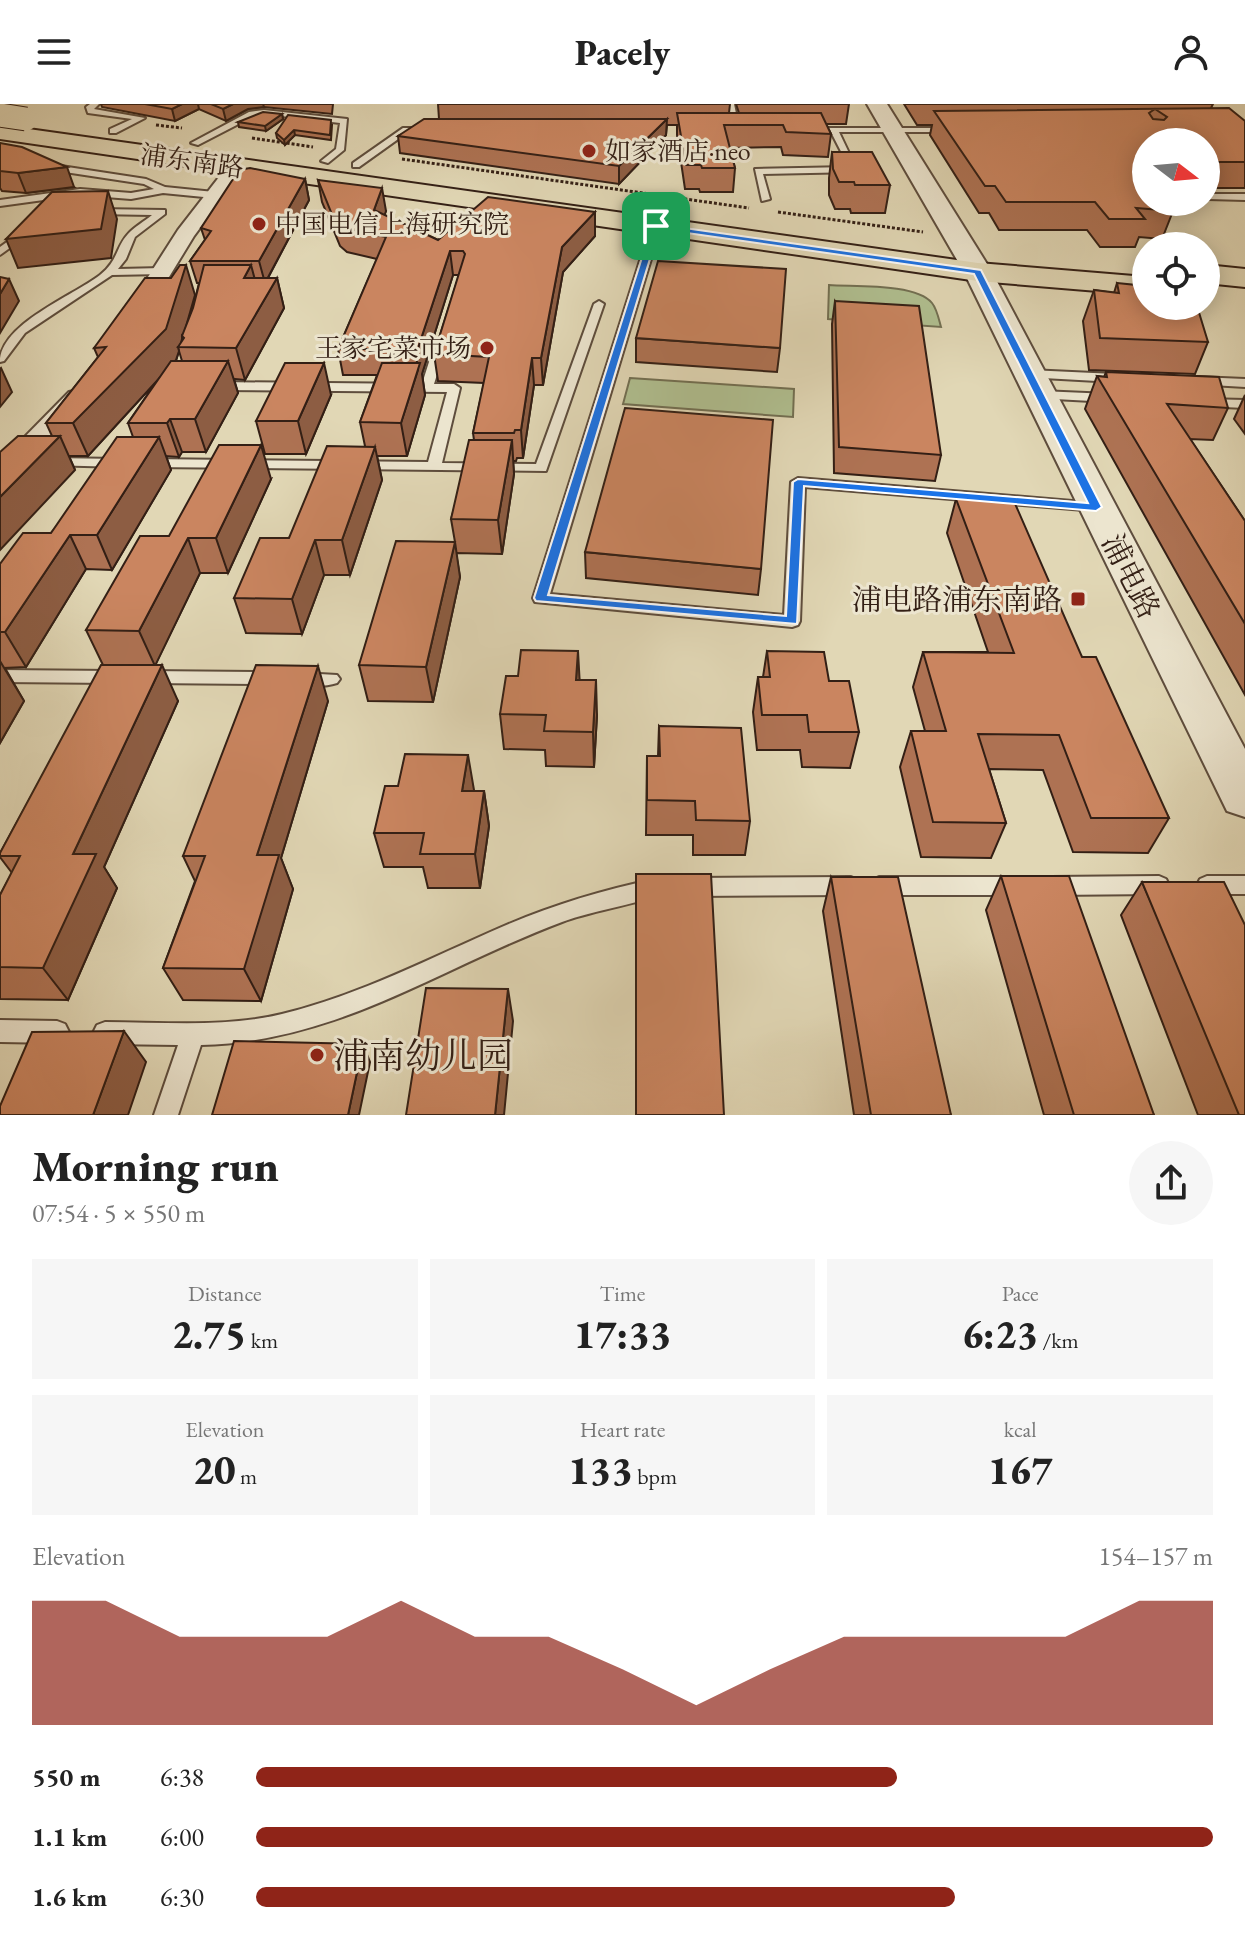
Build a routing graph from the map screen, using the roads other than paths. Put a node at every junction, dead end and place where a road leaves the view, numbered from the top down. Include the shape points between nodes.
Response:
1 (95, 104) edge
2 (730, 104) edge
3 (877, 104) edge
4 (0, 115) edge
5 (124, 126) junction
6 (435, 130) edge
7 (721, 130) edge
8 (737, 130) junction
9 (750, 130) edge
10 (792, 130) edge
11 (834, 130) junction
12 (893, 130) junction
13 (956, 130) edge
14 (0, 132) edge
15 (205, 138) junction
16 (348, 158) junction
17 (38, 163) edge
18 (236, 167) junction
19 (163, 190) junction
20 (214, 195) junction
21 (1220, 197) edge
22 (1245, 197) edge
23 (765, 199) dead end
24 (0, 203) edge
25 (90, 212) edge
26 (33, 226) edge
27 (656, 226) junction
28 (0, 252) edge
29 (966, 252) junction
30 (1132, 266) edge
31 (109, 272) junction
32 (1220, 275) edge
33 (1245, 278) edge
34 (160, 282) junction
35 (1132, 283) edge
36 (1220, 293) edge
37 (1245, 295) edge
38 (599, 304) dead end
39 (444, 333) edge
40 (120, 336) edge
41 (0, 358) edge
42 (1121, 378) edge
43 (1183, 381) edge
44 (89, 382) edge
45 (1245, 383) edge
46 (1034, 385) junction
47 (208, 386) edge
48 (427, 388) junction
49 (1119, 399) edge
50 (1198, 402) edge
51 (1245, 404) edge
52 (135, 450) edge
53 (126, 463) junction
54 (434, 466) junction
55 (8, 470) edge
56 (106, 478) edge
57 (1096, 507) junction
58 (0, 676) edge
59 (331, 679) dead end
60 (1245, 797) edge
61 (1245, 885) edge
62 (0, 1031) edge
63 (193, 1034) junction
64 (166, 1115) edge

1 - 5 lane via 91,111 141,118
2 - 8 lane
3 - 12 street, 浦电路
4 - 5 main road, 浦东南路, bridge
5 - 15 main road, 浦东南路
6 - 16 lane via 406,130
7 - 8 lane
8 - 9 lane
10 - 11 lane
11 - 12 lane
11 - 23 lane via 855,170 758,171
12 - 13 lane
12 - 29 street, 浦电路
14 - 18 main road, 浦东南路
15 - 16 main road, 浦东南路
15 - 16 lane via 264,112 339,119 346,123
16 - 29 main road, 浦东南路
17 - 19 lane via 146,182
18 - 20 street
18 - 27 main road, 浦东南路
19 - 20 lane
19 - 24 lane via 131,196 62,193
20 - 34 street via 185,234
21 - 22 lane
25 - 31 lane via 162,212 131,236
26 - 28 lane
27 - 29 main road, 浦东南路
27 - 57 lane via 541,598 792,621 798,482
29 - 30 main road, 浦东南路
29 - 35 main road, 浦东南路
29 - 46 street, 浦电路
31 - 34 lane
31 - 41 lane via 21,331
32 - 33 main road
34 - 40 street
36 - 37 main road
38 - 54 lane via 541,468
39 - 48 lane
42 - 46 lane
43 - 45 lane
44 - 55 street
46 - 49 lane
46 - 57 street, 浦电路
47 - 48 lane
48 - 54 lane via 454,388
50 - 51 lane
52 - 53 lane
53 - 54 lane
53 - 55 lane
53 - 56 lane
57 - 60 street, 浦电路
58 - 59 lane
61 - 63 lane via 664,887 575,908 356,1001 280,1026
62 - 63 lane
63 - 64 lane

